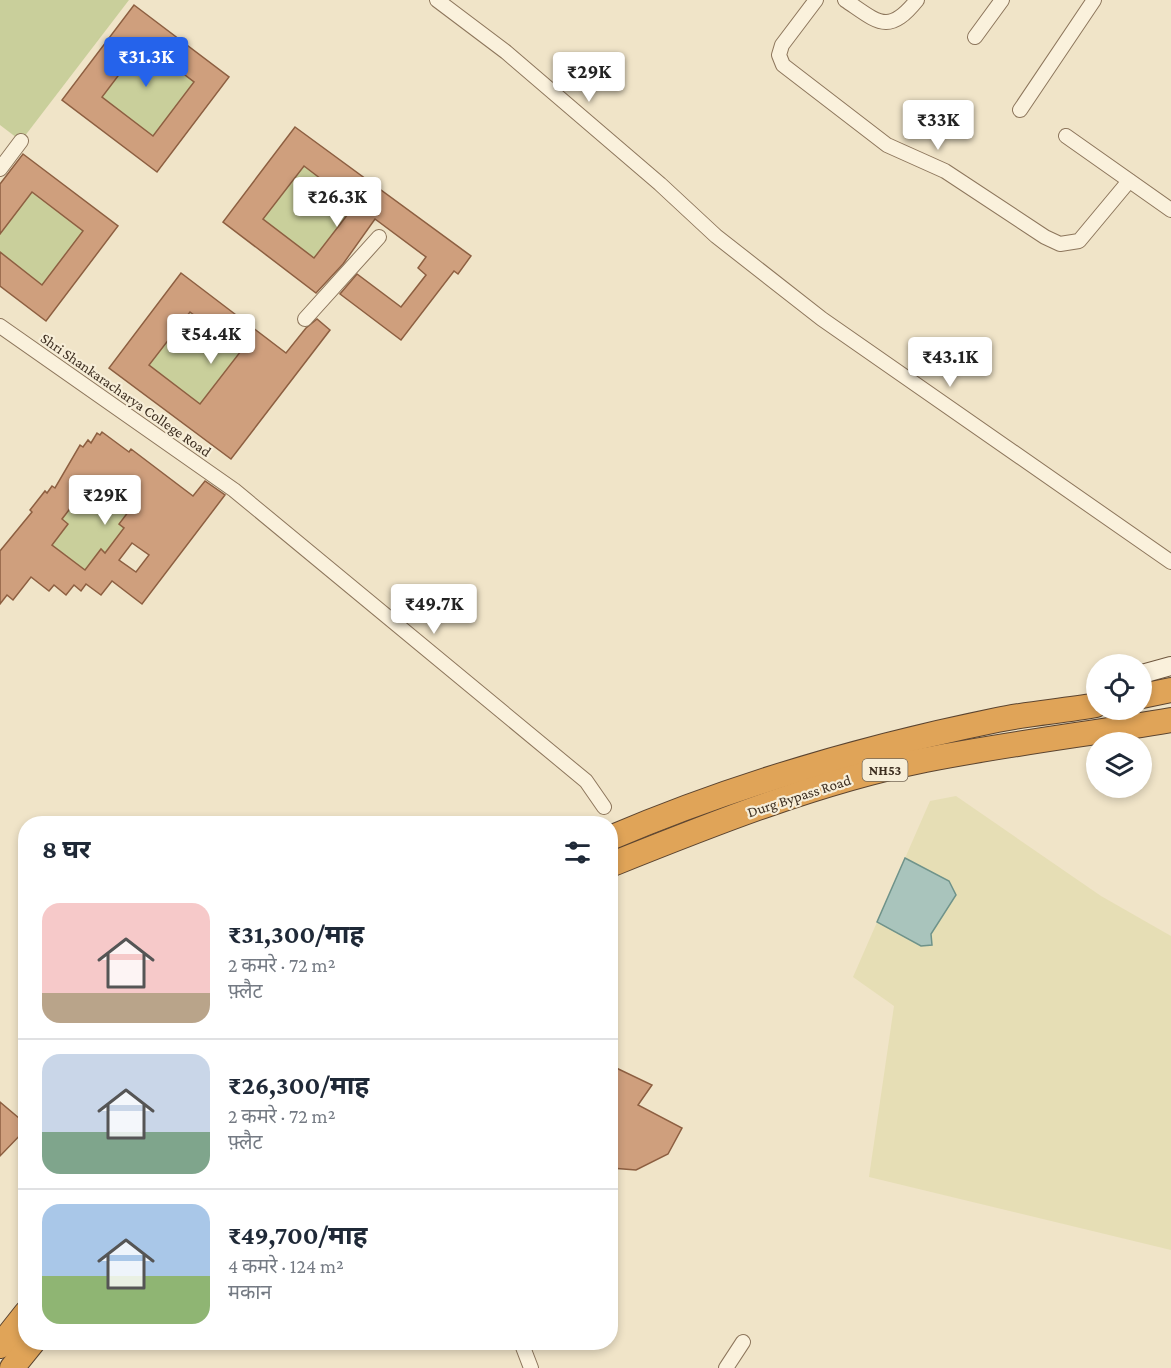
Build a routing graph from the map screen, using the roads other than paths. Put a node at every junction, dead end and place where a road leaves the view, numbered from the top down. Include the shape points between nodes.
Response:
1 (437, 0) edge
2 (816, 0) edge
3 (845, 0) edge
4 (917, 0) edge
5 (1002, 0) edge
6 (1094, 0) edge
7 (975, 37) dead end
8 (1020, 110) dead end
9 (1066, 136) dead end
10 (21, 141) dead end
11 (0, 169) edge
12 (1129, 180) junction
13 (1171, 210) edge
14 (379, 237) dead end
15 (305, 319) dead end
16 (0, 326) edge
17 (1171, 562) edge
18 (1171, 666) edge
19 (1152, 671) edge
20 (1171, 690) edge
21 (1152, 694) edge
22 (1086, 706) edge
23 (1171, 720) edge
24 (604, 807) dead end
25 (618, 835) edge
26 (618, 862) edge
27 (18, 1323) edge
28 (743, 1342) dead end
29 (0, 1346) edge
30 (27, 1350) edge
31 (524, 1350) edge
32 (12, 1368) edge
33 (531, 1368) edge
34 (726, 1368) edge

1 - 17 street via 515,60 716,236 822,319
2 - 12 street via 782,45 779,55 783,65 887,145 945,171 1046,237 1060,244 1079,241
3 - 4 street via 874,19 890,22 901,18
5 - 7 street
6 - 8 street
9 - 12 street
10 - 11 street
12 - 13 street
14 - 15 street
16 - 24 street, Shri Shankaracharya College Road via 234,490 586,781
18 - 19 street
20 - 21 highway
22 - 25 highway, Durg Bypass Road / NH53 via 1000,719 846,756 669,813
23 - 26 highway, Durg Bypass Road / NH53 via 925,760 843,781
27 - 29 highway
28 - 34 street
30 - 32 highway
31 - 33 street

